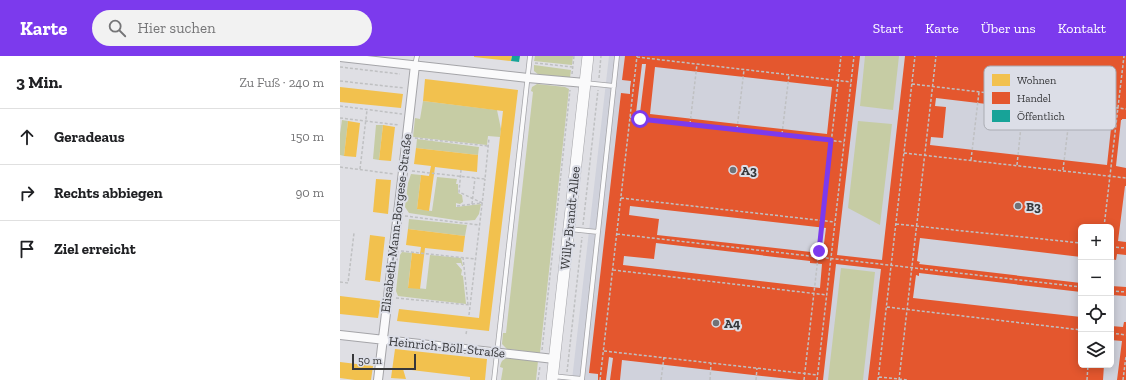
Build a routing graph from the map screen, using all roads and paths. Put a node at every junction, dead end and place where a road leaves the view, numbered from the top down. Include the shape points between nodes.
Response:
1 (417, 56) edge
2 (530, 56) edge
3 (574, 56) edge
4 (588, 56) edge
5 (601, 56) edge
6 (617, 56) edge
7 (841, 56) edge
8 (854, 56) edge
9 (915, 56) edge
10 (936, 56) edge
11 (1124, 56) edge
12 (340, 57) edge
13 (637, 57) edge
14 (533, 63) dead end
15 (697, 64) junction
16 (415, 65) junction
17 (340, 67) edge
18 (573, 67) junction
19 (744, 70) junction
20 (400, 74) dead end
21 (789, 75) junction
22 (528, 78) junction
23 (838, 80) junction
24 (340, 81) edge
25 (571, 82) junction
26 (851, 82) junction
27 (585, 83) junction
28 (598, 84) junction
29 (912, 84) junction
30 (614, 86) junction
31 (933, 87) junction
32 (406, 88) dead end
33 (978, 92) junction
34 (984, 93) edge
35 (340, 106) edge
36 (1118, 108) junction
37 (1126, 109) edge
38 (367, 110) junction
39 (402, 114) dead end
40 (630, 117) junction
41 (340, 118) edge
42 (365, 121) junction
43 (690, 124) junction
44 (399, 125) dead end
45 (1116, 125) edge
46 (737, 130) junction
47 (1021, 130) edge
48 (1068, 130) edge
49 (1115, 130) edge
50 (782, 135) junction
51 (411, 138) dead end
52 (489, 138) dead end
53 (831, 140) junction
54 (844, 142) junction
55 (488, 146) junction
56 (904, 153) junction
57 (925, 155) junction
58 (971, 160) junction
59 (1017, 166) junction
60 (340, 167) edge
61 (360, 169) junction
62 (462, 170) dead end
63 (408, 171) dead end
64 (1063, 171) junction
65 (395, 174) dead end
66 (461, 176) junction
67 (1110, 176) junction
68 (475, 178) junction
69 (1126, 178) edge
70 (485, 179) junction
71 (473, 198) junction
72 (621, 198) junction
73 (482, 203) junction
74 (472, 204) junction
75 (457, 206) dead end
76 (402, 216) dead end
77 (822, 221) junction
78 (835, 222) junction
79 (896, 224) junction
80 (1104, 224) edge
81 (479, 225) junction
82 (917, 226) junction
83 (568, 228) junction
84 (583, 230) junction
85 (598, 232) junction
86 (354, 234) dead end
87 (617, 234) junction
88 (1078, 244) edge
89 (1114, 247) edge
90 (1126, 248) edge
91 (399, 250) dead end
92 (463, 257) junction
93 (818, 257) junction
94 (475, 259) junction
95 (831, 259) junction
96 (891, 266) junction
97 (912, 268) junction
98 (613, 270) junction
99 (340, 282) edge
100 (1078, 287) edge
101 (1114, 291) edge
102 (1126, 292) edge
103 (814, 293) junction
104 (827, 295) junction
105 (393, 297) dead end
106 (469, 305) junction
107 (887, 307) junction
108 (907, 310) junction
109 (468, 315) dead end
110 (467, 329) dead end
111 (1078, 330) edge
112 (1114, 333) edge
113 (466, 334) dead end
114 (340, 335) edge
115 (1126, 335) edge
116 (382, 340) junction
117 (604, 351) junction
118 (498, 353) junction
119 (1126, 356) edge
120 (541, 358) junction
121 (664, 358) junction
122 (554, 359) junction
123 (712, 363) junction
124 (757, 368) junction
125 (1088, 368) edge
126 (805, 374) junction
127 (818, 375) junction
128 (879, 376) junction
129 (552, 378) edge
130 (567, 378) junction
131 (582, 379) edge
132 (378, 380) edge
133 (494, 380) edge
134 (538, 380) edge
135 (600, 380) edge
136 (661, 380) edge
137 (710, 380) edge
138 (756, 380) edge
139 (804, 380) edge
140 (817, 380) edge
141 (878, 380) edge
142 (899, 380) edge
143 (908, 380) edge
144 (1087, 380) edge
145 (1123, 380) edge

1 - 16 lane
2 - 22 lane
3 - 18 path
4 - 27 main road, Willy-Brandt-Allee
5 - 28 path
6 - 30 lane
7 - 23 path
8 - 26 path
9 - 29 path
10 - 31 path
11 - 36 path
12 - 16 street
13 - 15 path
13 - 40 path
14 - 18 path
15 - 19 path
15 - 43 path
16 - 22 street
16 - 116 street, Elisabeth-Mann-Borgese-Straße
17 - 20 path
18 - 25 path
19 - 21 path
19 - 46 path
21 - 23 path
21 - 50 path
22 - 25 street
22 - 118 lane
23 - 26 path
23 - 53 path
24 - 32 path
25 - 27 street
25 - 120 path
26 - 54 path
27 - 28 lane
27 - 83 main road, Willy-Brandt-Allee
28 - 30 lane
28 - 84 path
29 - 31 path
29 - 56 path
30 - 85 lane
31 - 33 path
31 - 57 path
33 - 34 path
33 - 58 path
35 - 38 path
36 - 37 path
36 - 45 path
38 - 39 path
38 - 42 path
40 - 43 path
40 - 72 path
41 - 42 path
42 - 44 path
42 - 61 path
43 - 46 path
46 - 50 path
47 - 59 path
48 - 64 path
49 - 67 path
50 - 53 path
51 - 55 path
52 - 55 path
53 - 54 path
53 - 77 path
54 - 78 path
55 - 70 path
56 - 57 path
56 - 79 path
57 - 58 path
57 - 82 path
58 - 59 path
59 - 64 path
60 - 61 path
61 - 65 path
62 - 66 path
63 - 66 path
64 - 67 path
66 - 68 path
66 - 71 path via 459,192
67 - 69 path
67 - 80 path
68 - 70 path
68 - 71 path
70 - 73 path
71 - 73 path
71 - 74 path
72 - 77 path
72 - 87 path
73 - 74 path
73 - 81 path
74 - 75 path
76 - 81 path
77 - 78 path
77 - 93 path
78 - 95 path
79 - 82 path
79 - 96 path
81 - 94 path
82 - 88 path
82 - 97 path
83 - 84 lane
83 - 122 main road, Willy-Brandt-Allee
84 - 85 lane
84 - 130 path
85 - 131 lane
86 - 99 path via 348,283
87 - 93 path
87 - 98 path
89 - 90 path
91 - 92 path
92 - 94 path
92 - 106 path
93 - 95 path
93 - 103 path
94 - 106 path
95 - 96 path
95 - 104 path
96 - 97 path
96 - 107 path
97 - 100 path
97 - 108 path
98 - 103 path
98 - 117 path
101 - 102 path
103 - 104 path
103 - 126 path
104 - 127 path
105 - 106 path
106 - 109 path
107 - 108 path
107 - 128 path
108 - 111 path
108 - 142 path
110 - 113 path
112 - 115 path
114 - 116 street, Heinrich-Böll-Straße
116 - 118 street, Heinrich-Böll-Straße
116 - 132 street, Elisabeth-Mann-Borgese-Straße
117 - 121 path
117 - 135 path
118 - 120 street, Heinrich-Böll-Straße
118 - 133 lane
119 - 145 path
120 - 122 street, Heinrich-Böll-Straße
120 - 134 path
121 - 123 path
121 - 136 path
122 - 129 main road, Willy-Brandt-Allee
123 - 124 path
123 - 137 path
124 - 126 path
124 - 138 path
125 - 144 path
126 - 127 path
126 - 139 path
127 - 140 path
128 - 141 path
128 - 142 path
129 - 130 lane
130 - 131 lane
142 - 143 path

